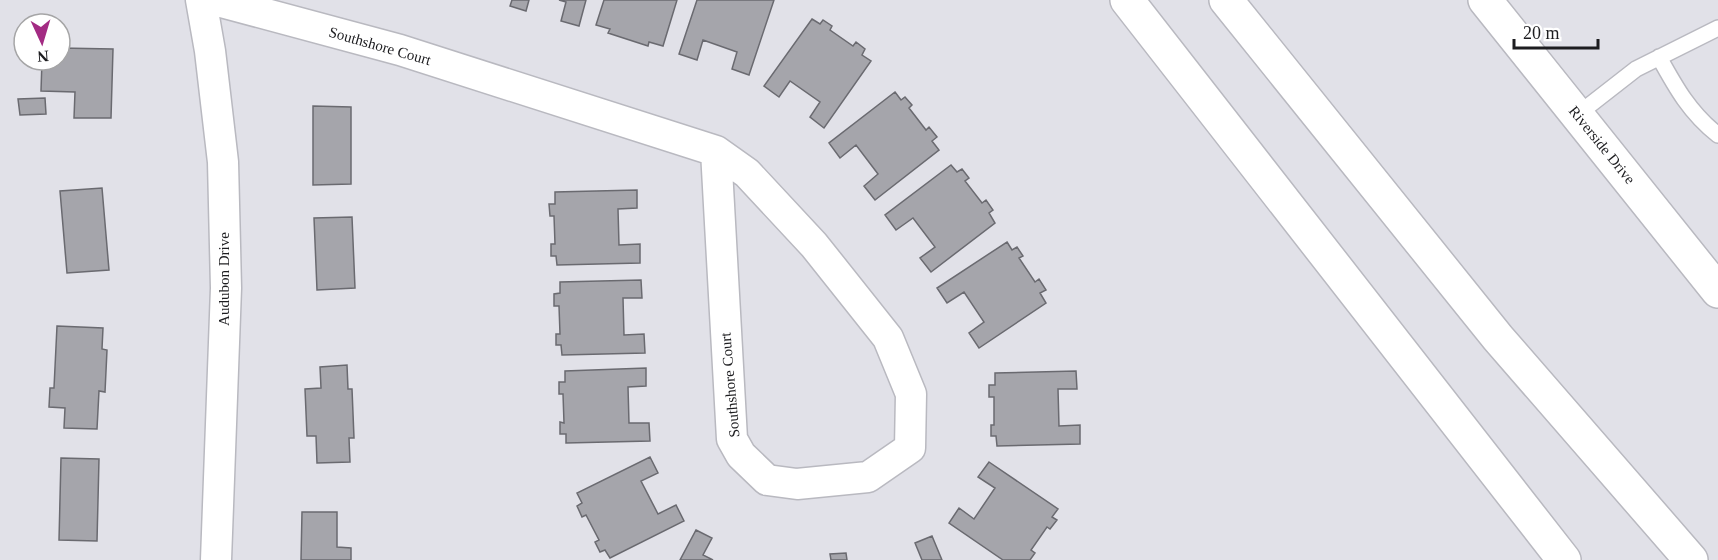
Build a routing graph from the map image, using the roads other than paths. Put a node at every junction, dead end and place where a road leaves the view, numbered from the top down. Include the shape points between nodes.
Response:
1 (201, 0) edge
2 (214, 0) edge
3 (1127, 0) edge
4 (1226, 0) edge
5 (1485, 0) edge
6 (1718, 28) edge
7 (1659, 57) junction
8 (1577, 115) junction
9 (1718, 135) edge
10 (716, 151) junction
11 (1718, 291) edge
12 (216, 560) edge
13 (1564, 560) edge
14 (1691, 560) edge

1 - 12 street, Audubon Drive via 223,162 226,288
2 - 10 street, Southshore Court via 400,50
3 - 13 main road
4 - 14 main road via 1498,338
5 - 8 main road, Riverside Drive
6 - 7 lane
7 - 8 lane via 1636,69
7 - 9 lane via 1680,96
8 - 11 main road, Riverside Drive
10 - 10 street, Southshore Court via 747,173 814,245 888,338 910,394 910,448 868,477 797,484 767,480 741,455 732,439

